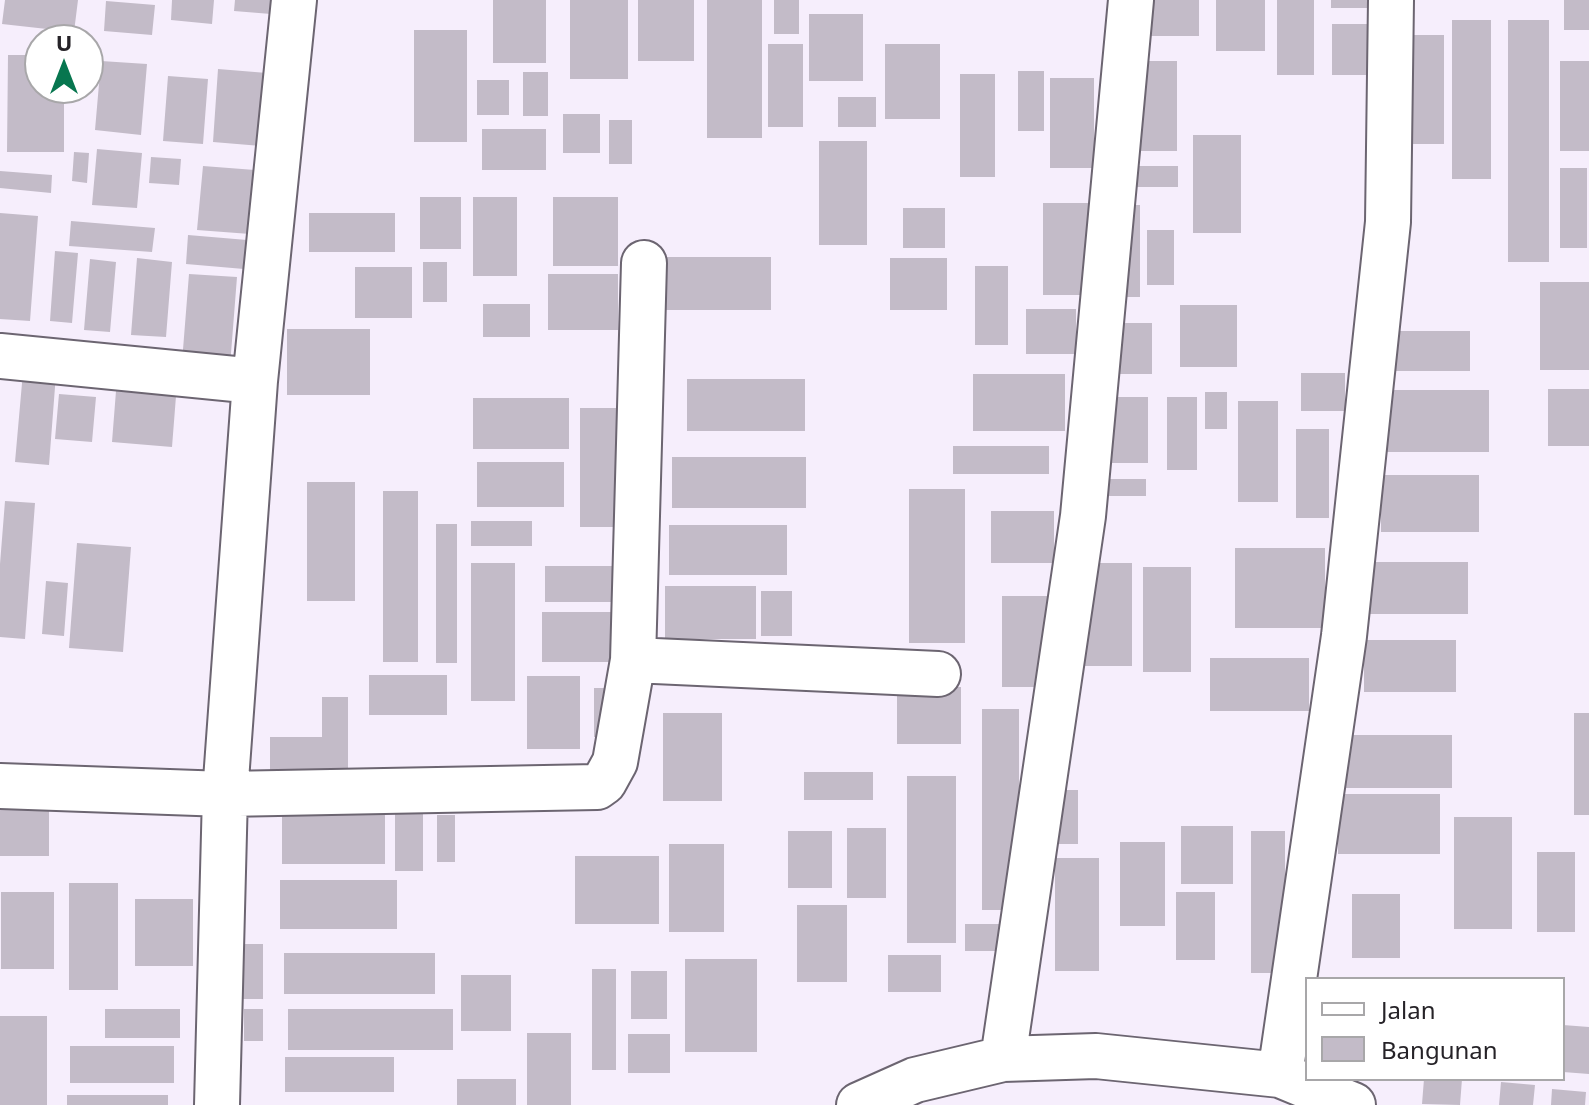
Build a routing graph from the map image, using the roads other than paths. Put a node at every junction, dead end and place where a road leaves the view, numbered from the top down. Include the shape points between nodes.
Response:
1 (294, 0) edge
2 (1131, 0) edge
3 (1391, 0) edge
4 (644, 263) dead end
5 (0, 356) edge
6 (255, 381) junction
7 (633, 660) junction
8 (938, 674) dead end
9 (0, 786) edge
10 (225, 794) junction
11 (1003, 1059) junction
12 (1280, 1075) junction
13 (217, 1105) edge
14 (859, 1105) edge
15 (1353, 1105) edge

1 - 6 street
2 - 11 street via 1083,516
3 - 12 street via 1388,222 1344,636
4 - 7 street
5 - 6 street
6 - 10 street
7 - 8 street
7 - 10 street via 615,762 597,787
9 - 10 street
10 - 13 street
11 - 12 street via 1096,1056
11 - 14 street via 915,1080
12 - 15 street

